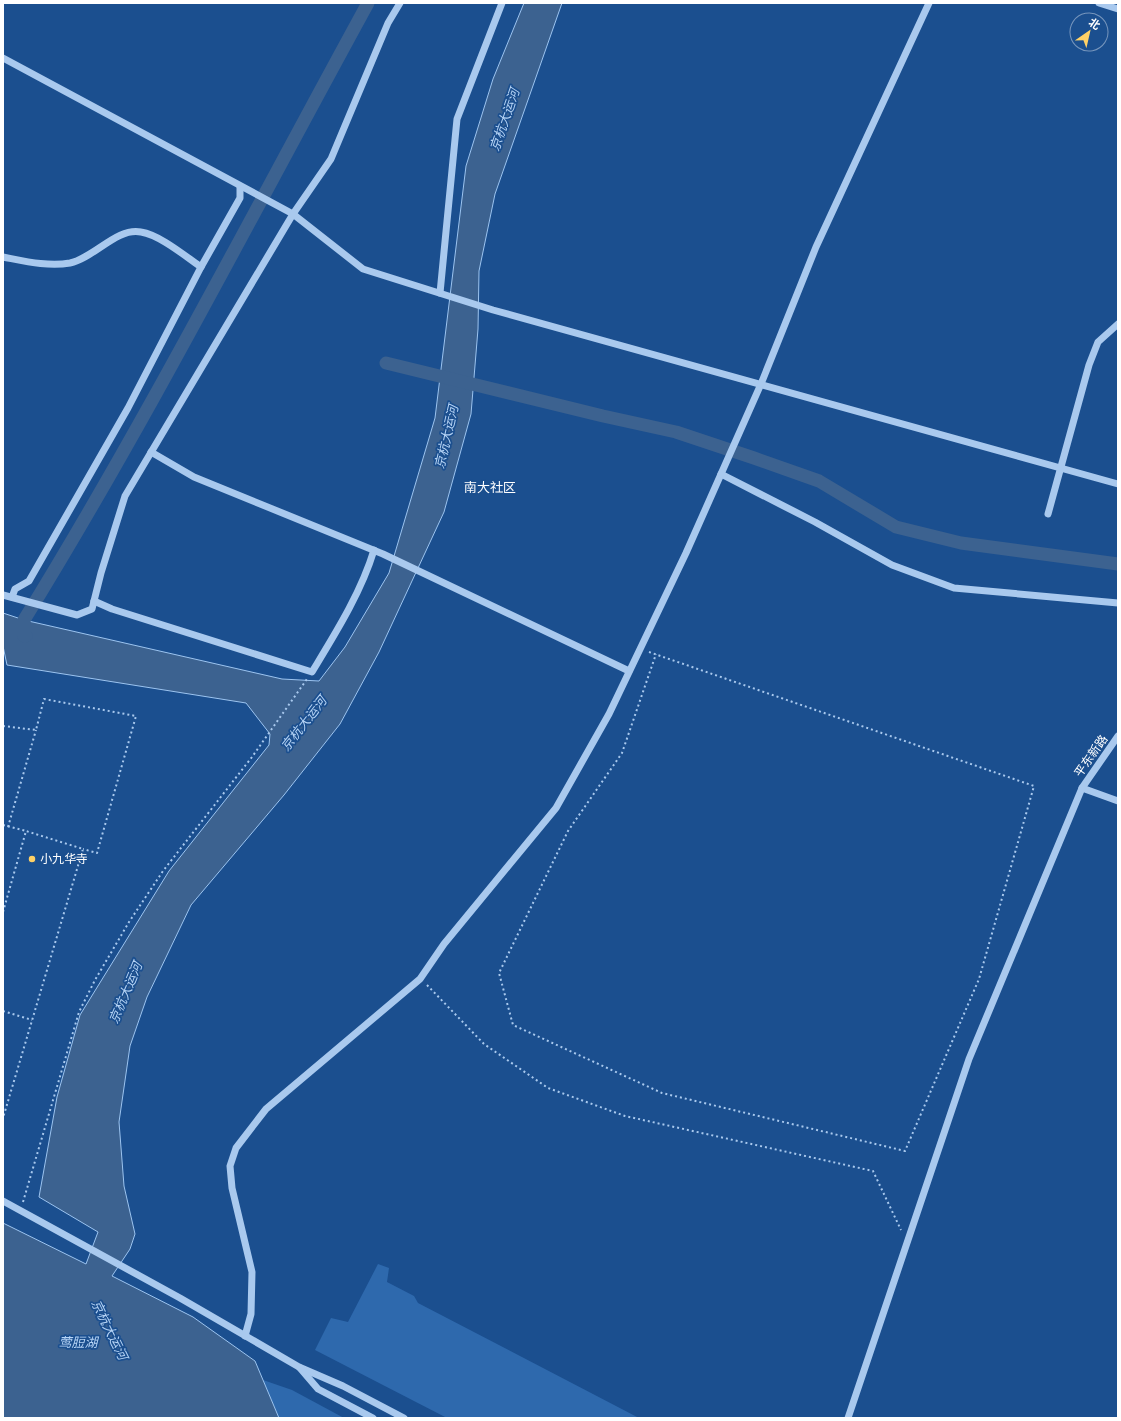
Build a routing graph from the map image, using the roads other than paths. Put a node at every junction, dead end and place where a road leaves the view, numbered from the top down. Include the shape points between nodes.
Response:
1 (400, 3) edge
2 (502, 3) edge
3 (929, 3) edge
4 (1099, 3) edge
5 (1118, 9) edge
6 (3, 58) edge
7 (242, 188) junction
8 (293, 214) junction
9 (3, 257) edge
10 (201, 267) junction
11 (440, 293) junction
12 (1118, 324) edge
13 (761, 384) junction
14 (152, 452) junction
15 (1060, 468) junction
16 (721, 474) junction
17 (1118, 484) edge
18 (1048, 514) dead end
19 (374, 550) junction
20 (3, 595) edge
21 (12, 597) junction
22 (94, 601) junction
23 (1118, 603) edge
24 (630, 671) junction
25 (1118, 736) edge
26 (1082, 788) junction
27 (1118, 801) edge
28 (3, 1201) edge
29 (245, 1336) junction
30 (299, 1367) junction
31 (373, 1418) edge
32 (404, 1418) edge
33 (848, 1418) edge

1 - 8 street via 388,24 331,159
2 - 11 street via 457,119
3 - 13 street via 816,248
4 - 5 street
6 - 7 street
7 - 8 street
7 - 10 street via 240,198
8 - 11 street via 363,269
8 - 14 street
9 - 10 street via 35,263 70,263 125,233 140,231 155,237
10 - 21 street via 128,408 29,582 15,589
11 - 13 street
12 - 15 street via 1098,342 1093,354
13 - 15 street
13 - 16 street
14 - 19 street via 194,477
14 - 22 street via 125,496
15 - 17 street
15 - 18 street
16 - 23 street via 892,565 954,588
16 - 24 street
19 - 22 street via 368,569 335,634 312,672 112,609
19 - 24 street
20 - 21 street
21 - 22 street via 77,615 92,609
24 - 29 street via 556,808 444,944 420,979 266,1109 236,1148 230,1166 232,1188 252,1272 251,1314
25 - 26 street, 平东新路
26 - 27 street
26 - 33 street, 平东新路 via 969,1059
28 - 29 street
29 - 30 street
30 - 31 street via 318,1389
30 - 32 street via 343,1386

